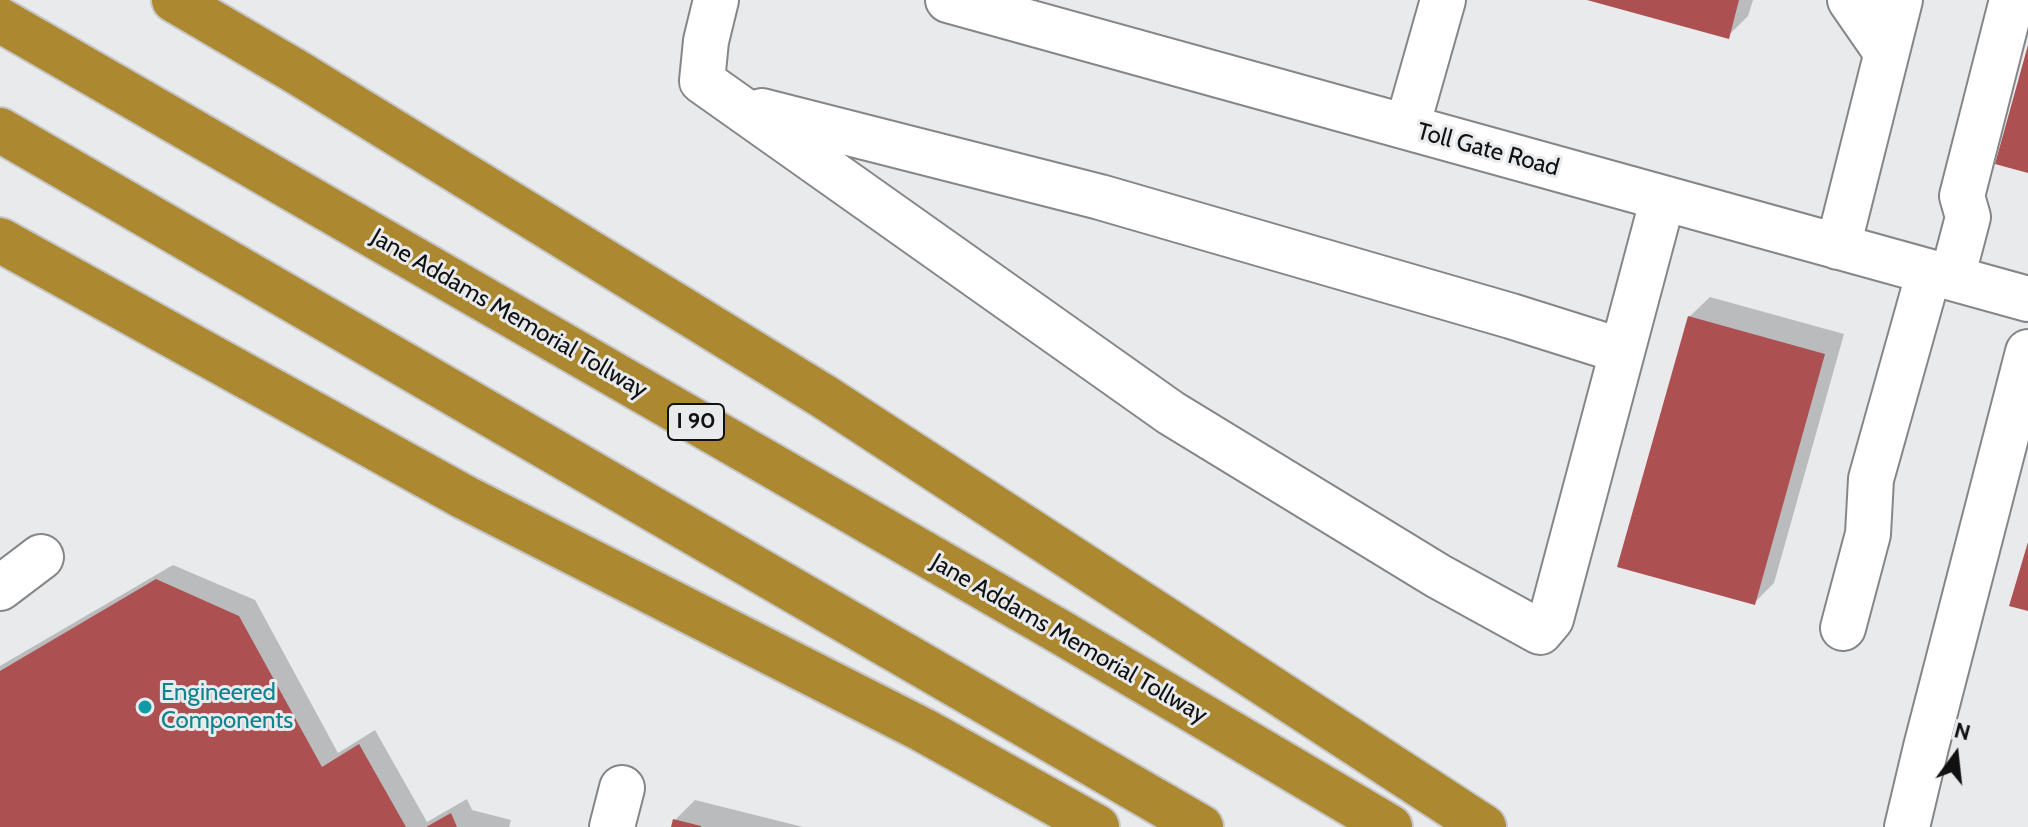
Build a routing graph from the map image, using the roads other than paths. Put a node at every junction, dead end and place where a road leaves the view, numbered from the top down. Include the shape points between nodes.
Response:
1 (174, 0) edge
2 (716, 0) edge
3 (948, 0) edge
4 (1443, 0) edge
5 (1850, 0) edge
6 (1900, 0) edge
7 (2012, 0) edge
8 (0, 20) edge
9 (1886, 52) junction
10 (735, 104) junction
11 (1407, 127) junction
12 (0, 130) edge
13 (1663, 198) junction
14 (0, 240) edge
15 (1838, 247) junction
16 (1940, 275) junction
17 (2028, 299) edge
18 (1622, 351) junction
19 (2028, 352) edge
20 (41, 557) dead end
21 (0, 588) edge
22 (1843, 628) dead end
23 (1097, 827) edge
24 (1201, 827) edge
25 (1390, 827) edge
26 (1484, 827) edge
27 (1909, 827) edge

1 - 26 highway via 823,396
2 - 10 street via 702,81
3 - 11 street, Toll Gate Road
4 - 11 street
5 - 9 street
6 - 9 street
7 - 16 street via 1962,196 1968,217
8 - 25 highway, Jane Addams Memorial Tollway / I 90
9 - 15 street
10 - 18 street via 1100,197
10 - 18 street via 1171,413 1540,632 1551,619
11 - 13 street, Toll Gate Road
12 - 24 highway
13 - 15 street, Toll Gate Road
13 - 18 street
14 - 23 highway via 464,497 923,730
15 - 16 street, Toll Gate Road
16 - 17 street, Toll Gate Road
16 - 22 street via 1871,479 1868,534
19 - 27 street
20 - 21 street

